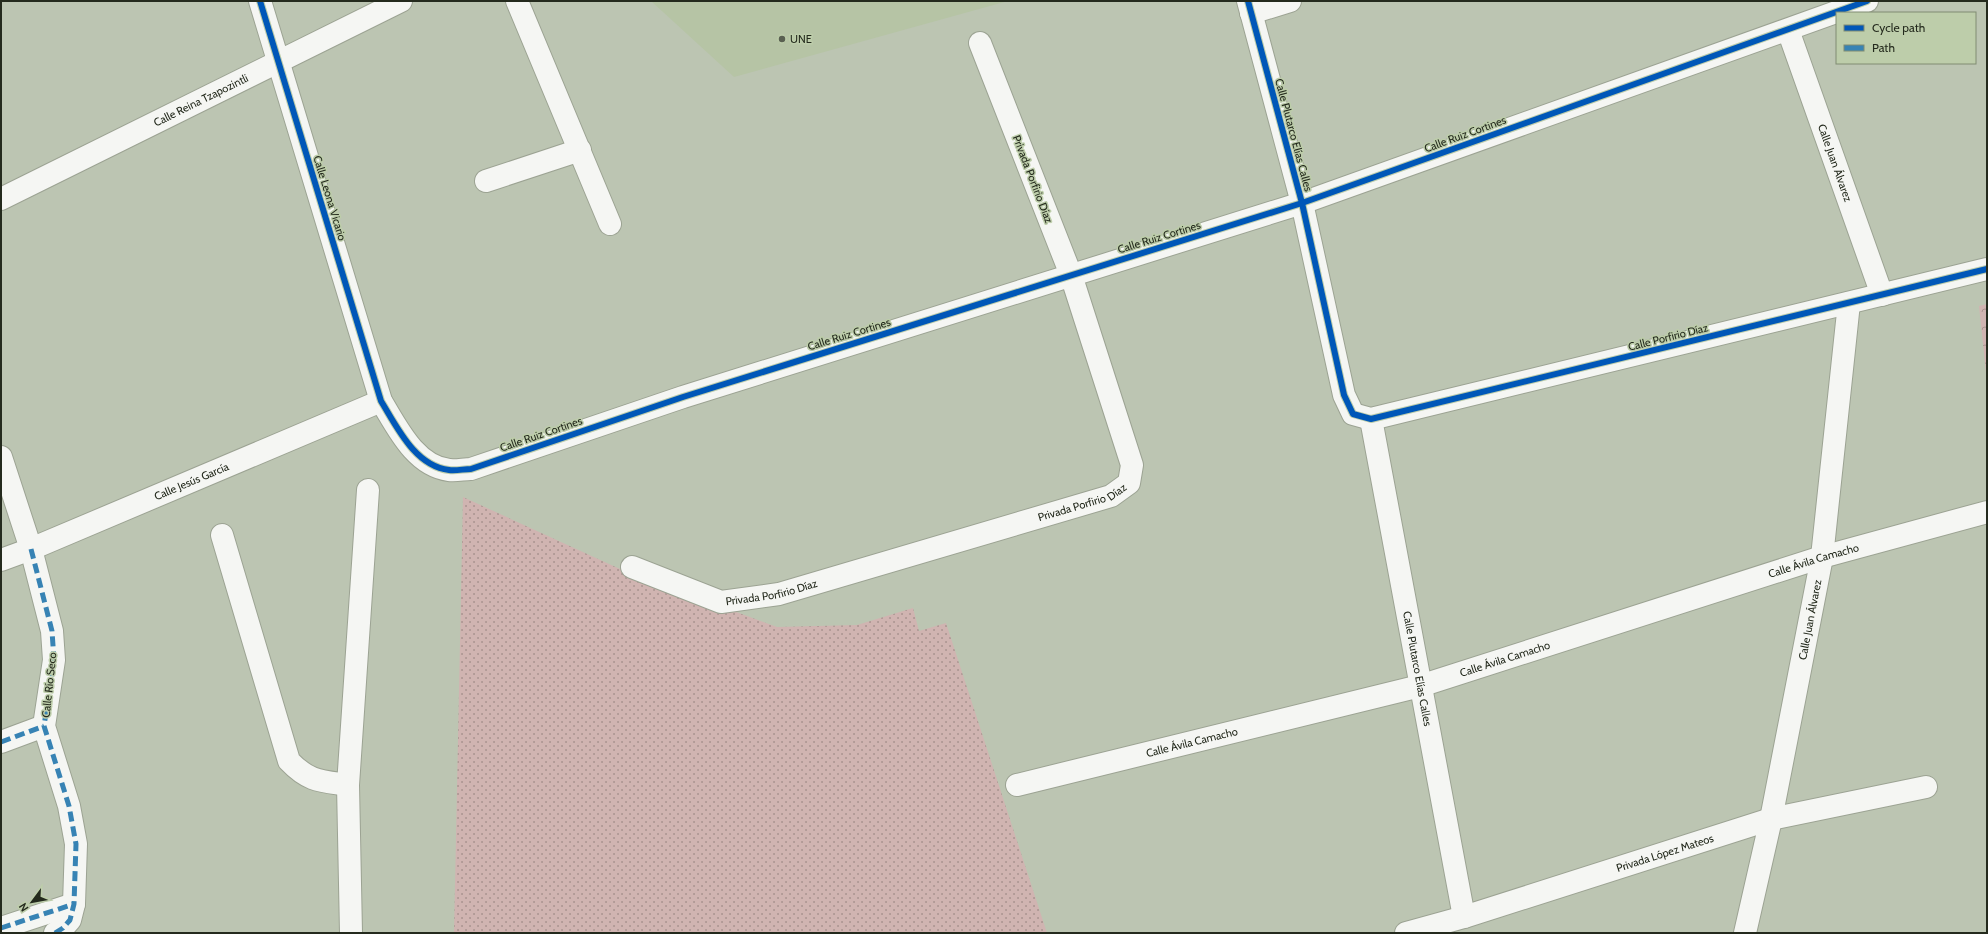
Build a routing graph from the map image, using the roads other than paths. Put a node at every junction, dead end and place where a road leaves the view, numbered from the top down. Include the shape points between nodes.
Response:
1 (260, 1) edge
2 (401, 1) edge
3 (517, 1) edge
4 (1290, 1) edge
5 (1867, 1) edge
6 (1250, 7) edge
7 (1836, 12) edge
8 (1837, 12) edge
9 (1788, 30) junction
10 (980, 43) dead end
11 (278, 62) junction
12 (580, 150) junction
13 (486, 182) dead end
14 (1, 199) edge
15 (1302, 203) junction
16 (610, 224) dead end
17 (1987, 269) edge
18 (1071, 275) junction
19 (1882, 295) junction
20 (1849, 303) junction
21 (381, 401) junction
22 (1362, 417) junction
23 (1, 457) edge
24 (368, 490) dead end
25 (1987, 512) edge
26 (222, 535) dead end
27 (31, 549) junction
28 (1822, 557) junction
29 (1, 560) edge
30 (632, 567) dead end
31 (1420, 686) junction
32 (44, 726) junction
33 (1, 742) edge
34 (348, 785) junction
35 (1016, 785) dead end
36 (1926, 788) dead end
37 (1771, 819) junction
38 (74, 904) junction
39 (1464, 917) junction
40 (1, 928) edge
41 (55, 933) edge
42 (351, 933) edge
43 (1406, 933) edge
44 (1745, 933) edge

1 - 11 street, Calle Leona Vicario
2 - 11 street, Calle Reina Tzapozintli
3 - 12 street
4 - 6 street
5 - 8 street, Calle Ruiz Cortines
6 - 15 street, Calle Plutarco Elías Calles
7 - 9 street, Calle Ruiz Cortines
9 - 15 street, Calle Ruiz Cortines
9 - 19 street, Calle Juan Álvarez
10 - 18 street, Privada Porfirio Díaz
11 - 14 street, Calle Reina Tzapozintli
11 - 21 street, Calle Leona Vicario
12 - 13 street
12 - 16 street
15 - 18 street, Calle Ruiz Cortines
15 - 22 street, Calle Plutarco Elías Calles via 1344,395
17 - 19 street, Calle Porfirio Díaz
18 - 21 street, Calle Ruiz Cortines via 683,397 470,469 449,470 432,466 408,444
18 - 30 street, Privada Porfirio Díaz via 1132,465 1129,483 1111,496 779,594 721,602
19 - 20 street, Calle Porfirio Díaz
20 - 22 street, Calle Porfirio Díaz
20 - 28 street, Calle Juan Álvarez
21 - 27 street, Calle Jesús García
22 - 31 street, Calle Plutarco Elías Calles
23 - 27 street, Calle Río Seco
24 - 34 street
25 - 28 street, Calle Ávila Camacho
26 - 34 street via 289,761 301,774
27 - 29 street, Calle Jesús García
27 - 32 street, Calle Río Seco via 52,631 54,660
28 - 31 street, Calle Ávila Camacho
28 - 37 street, Calle Juan Álvarez
31 - 35 street, Calle Ávila Camacho
31 - 39 street, Calle Plutarco Elías Calles
32 - 33 street
32 - 38 street, Calle Río Seco via 69,806 76,844
34 - 42 street
36 - 37 street, Privada López Mateos
37 - 39 street, Privada López Mateos
37 - 44 street, Calle Juan Álvarez
38 - 40 street
38 - 41 street, Calle Río Seco via 70,920
39 - 43 street, Privada López Mateos

